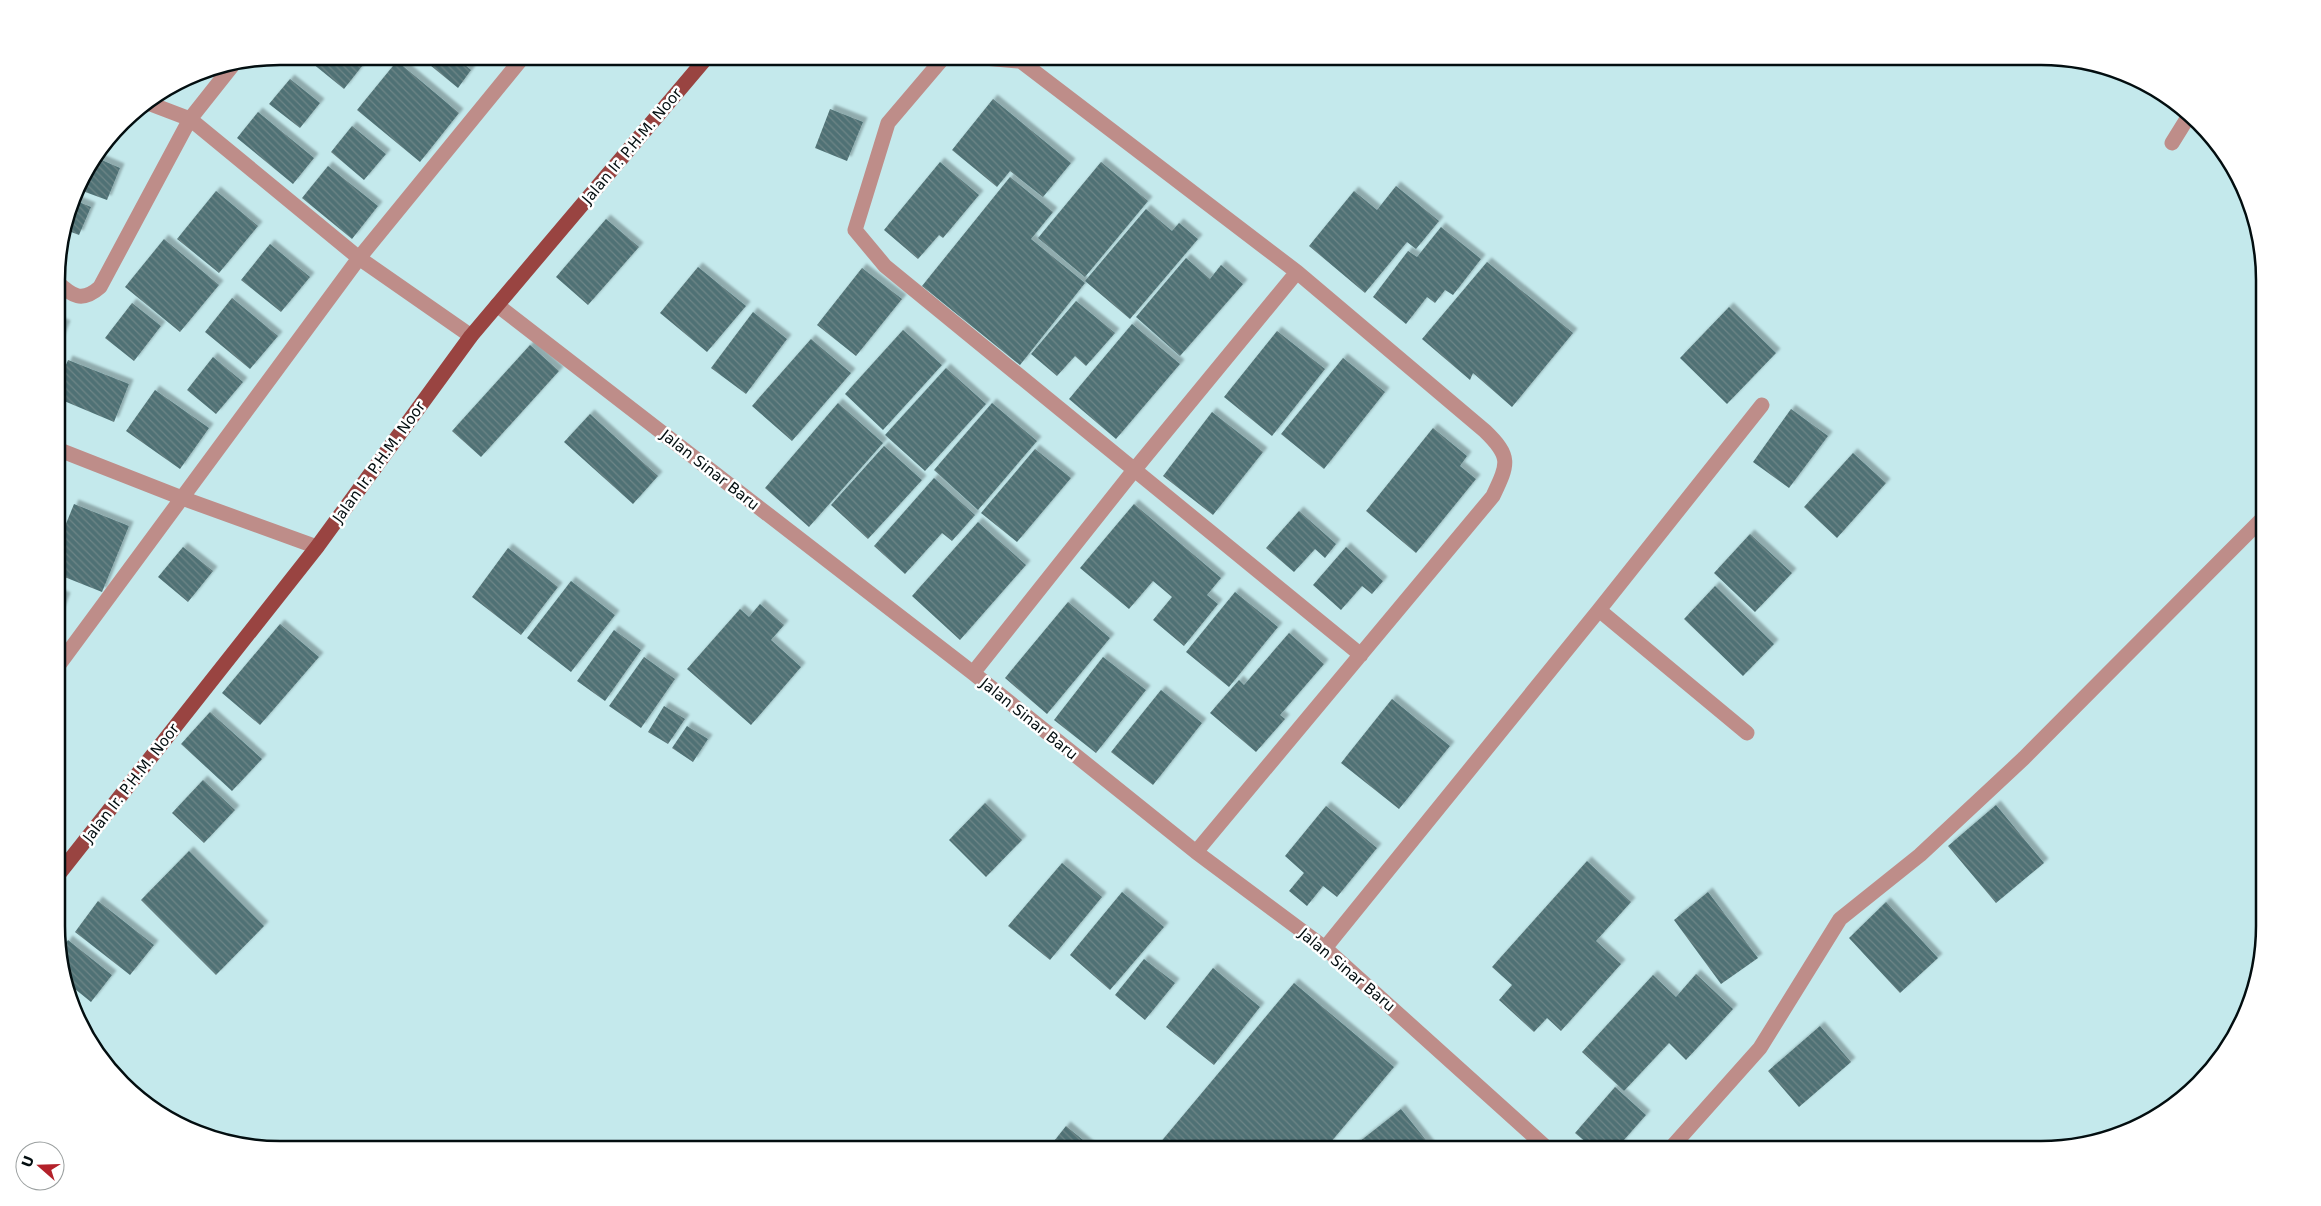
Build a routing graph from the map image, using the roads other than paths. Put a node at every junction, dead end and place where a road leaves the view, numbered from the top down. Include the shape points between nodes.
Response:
1 (517, 65) edge
2 (700, 65) edge
3 (937, 65) edge
4 (1024, 65) edge
5 (228, 71) edge
6 (155, 105) edge
7 (190, 119) junction
8 (2186, 121) edge
9 (2172, 143) dead end
10 (359, 258) junction
11 (1298, 272) junction
12 (65, 289) edge
13 (497, 305) junction
14 (471, 336) junction
15 (1762, 405) dead end
16 (65, 452) edge
17 (1135, 469) junction
18 (182, 498) junction
19 (2256, 525) edge
20 (317, 547) junction
21 (1598, 610) junction
22 (1361, 655) junction
23 (65, 657) edge
24 (973, 673) junction
25 (1748, 733) dead end
26 (1196, 852) junction
27 (65, 866) edge
28 (1324, 948) junction
29 (1539, 1141) edge
30 (1677, 1141) edge

1 - 10 street
2 - 13 main road, Jalan Ir. P.H.M. Noor
3 - 17 street via 888,123 855,230 885,266
4 - 11 street
5 - 7 street
6 - 7 street
7 - 10 street
7 - 12 street via 100,287 82,296
8 - 9 street
10 - 14 street
10 - 18 street
11 - 17 street
11 - 22 street via 1501,446 1506,468 1493,496
13 - 14 main road, Jalan Ir. P.H.M. Noor
13 - 24 street, Jalan Sinar Baru
14 - 20 main road, Jalan Ir. P.H.M. Noor
15 - 21 street
16 - 18 street
17 - 22 street
17 - 24 street
18 - 20 street
18 - 23 street
19 - 30 street via 2024,758 1920,855 1840,919 1760,1048
20 - 27 main road, Jalan Ir. P.H.M. Noor
21 - 25 street
21 - 28 street
22 - 26 street
24 - 26 street, Jalan Sinar Baru
26 - 28 street, Jalan Sinar Baru
28 - 29 street, Jalan Sinar Baru

